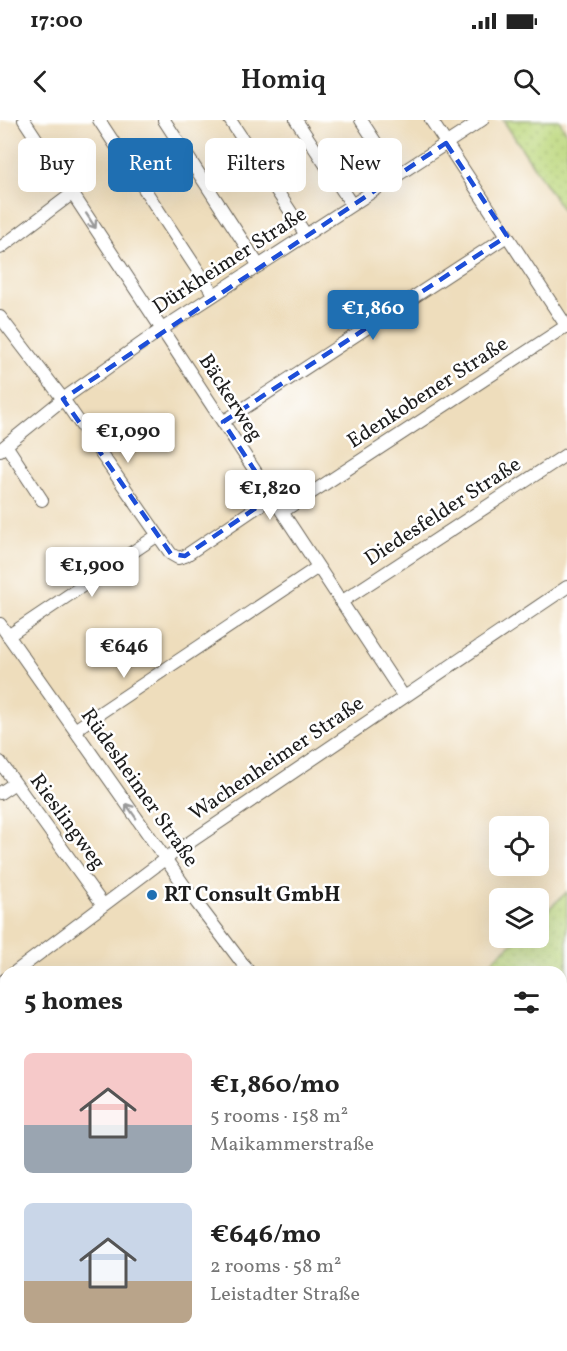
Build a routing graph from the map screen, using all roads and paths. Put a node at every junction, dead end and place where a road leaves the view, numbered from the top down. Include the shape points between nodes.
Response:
1 (24, 120) edge
2 (99, 120) edge
3 (164, 120) edge
4 (231, 120) edge
5 (296, 120) edge
6 (361, 120) edge
7 (431, 120) edge
8 (482, 120) edge
9 (373, 138) edge
10 (446, 143) junction
11 (402, 172) edge
12 (372, 192) edge
13 (73, 193) junction
14 (352, 205) junction
15 (306, 235) junction
16 (507, 236) junction
17 (0, 248) edge
18 (259, 266) junction
19 (214, 295) junction
20 (0, 317) edge
21 (567, 327) edge
22 (162, 329) junction
23 (63, 399) junction
24 (223, 422) junction
25 (3, 447) edge
26 (567, 454) edge
27 (272, 497) junction
28 (42, 500) dead end
29 (282, 512) junction
30 (158, 535) junction
31 (318, 567) junction
32 (567, 587) edge
33 (341, 602) junction
34 (0, 624) edge
35 (8, 636) junction
36 (404, 697) junction
37 (78, 727) dead end
38 (0, 762) edge
39 (15, 783) junction
40 (0, 794) edge
41 (165, 859) junction
42 (104, 905) junction
43 (23, 966) edge
44 (245, 966) edge

1 - 13 street, Bäckerweg
2 - 19 street
3 - 18 street
4 - 15 street
5 - 14 street
6 - 9 street
7 - 10 street
8 - 10 street, Dürkheimer Straße
10 - 11 street, Dürkheimer Straße
10 - 16 street
12 - 14 street, Dürkheimer Straße
13 - 17 street
13 -> 22 street, Bäckerweg
14 - 15 street, Dürkheimer Straße
15 - 18 street, Dürkheimer Straße
16 - 21 street
16 - 24 street
18 - 19 street, Dürkheimer Straße
19 - 22 street, Dürkheimer Straße
20 - 23 street
21 - 29 street, Edenkobener Straße
22 - 23 street, Dürkheimer Straße
22 - 24 street, Bäckerweg
23 - 25 street, Dürkheimer Straße
23 - 30 street
24 - 27 street, Bäckerweg
25 - 28 street, Dürkheimer Straße
26 - 33 street, Diedesfelder Straße
27 - 29 street, Bäckerweg
27 - 30 street via 186,556 178,558 171,554
29 - 31 street, Bäckerweg
30 - 35 street
31 - 33 street, Bäckerweg
31 - 37 street
32 - 36 street, Wachenheimer Straße
33 - 36 street, Bäckerweg
34 - 35 street, Rüdesheimer Straße
41 -> 35 street, Rüdesheimer Straße
36 - 41 street, Wachenheimer Straße
38 - 39 street, Rieslingweg
39 - 40 street
39 - 42 street, Rieslingweg
41 - 42 street, Wachenheimer Straße
41 - 44 street, Rüdesheimer Straße
42 - 43 street, Wachenheimer Straße

